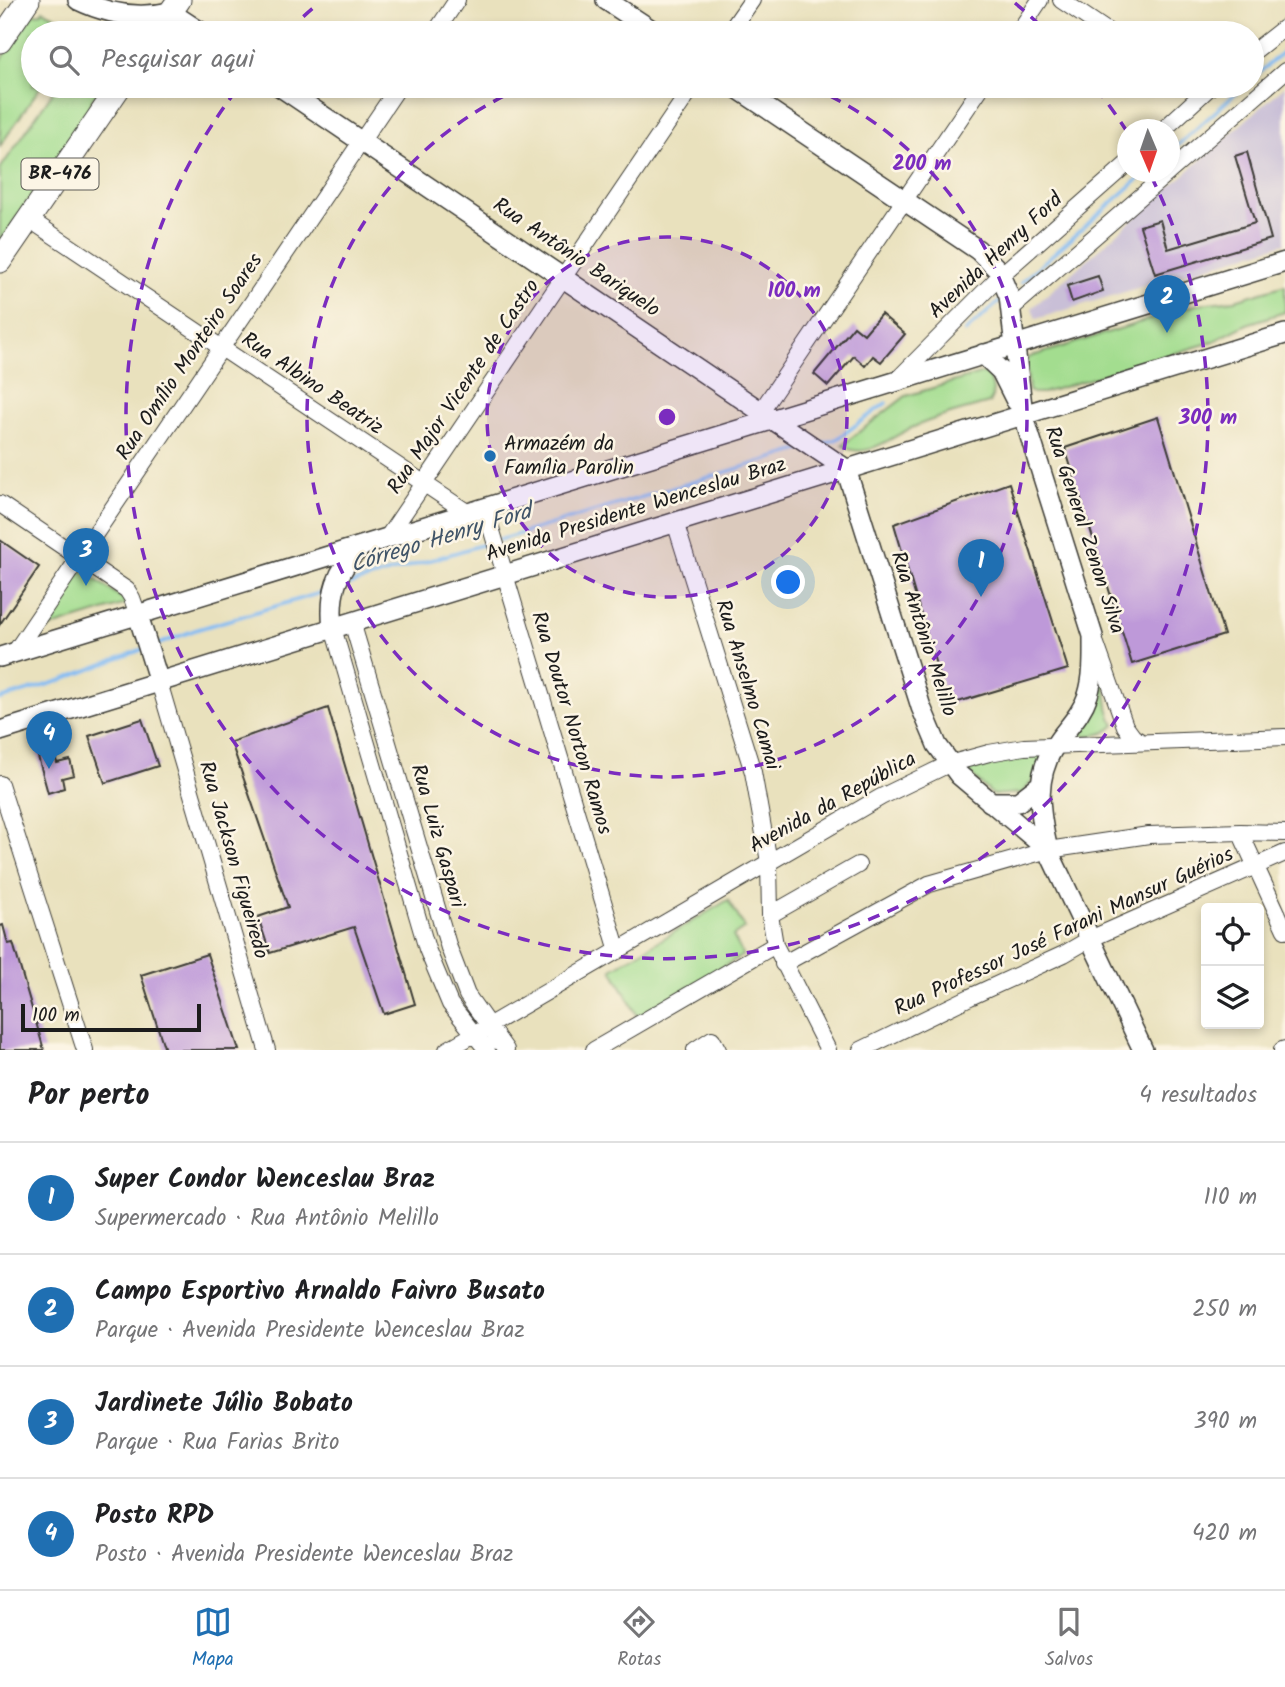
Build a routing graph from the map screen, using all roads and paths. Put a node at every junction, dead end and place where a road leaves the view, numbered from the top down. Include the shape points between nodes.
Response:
1 (27, 0) edge
2 (78, 0) edge
3 (457, 0) edge
4 (606, 0) edge
5 (751, 0) edge
6 (1040, 0) edge
7 (1061, 0) edge
8 (175, 6) edge
9 (164, 21) edge
10 (190, 21) edge
11 (443, 21) edge
12 (638, 21) edge
13 (737, 21) edge
14 (1026, 21) edge
15 (1092, 21) edge
16 (1285, 27) edge
17 (0, 41) edge
18 (1264, 44) edge
19 (1285, 71) edge
20 (1264, 89) edge
21 (112, 98) edge
22 (297, 98) edge
23 (391, 98) edge
24 (685, 98) edge
25 (752, 98) edge
26 (974, 98) edge
27 (1191, 98) edge
28 (1254, 98) edge
29 (1173, 119) edge
30 (362, 141) junction
31 (1180, 162) edge
32 (1117, 173) edge
33 (1156, 182) edge
34 (904, 201) junction
35 (29, 219) junction
36 (0, 261) edge
37 (1285, 262) edge
38 (1001, 275) junction
39 (563, 277) junction
40 (1012, 308) junction
41 (1285, 334) edge
42 (1016, 344) junction
43 (221, 348) junction
44 (983, 355) junction
45 (895, 382) junction
46 (1023, 414) junction
47 (774, 420) junction
48 (838, 463) junction
49 (423, 484) junction
50 (0, 504) edge
51 (481, 516) junction
52 (676, 522) junction
53 (387, 538) junction
54 (356, 551) junction
55 (79, 558) junction
56 (503, 569) junction
57 (140, 620) junction
58 (339, 623) junction
59 (1093, 636) junction
60 (7, 655) edge
61 (157, 676) junction
62 (1125, 726) junction
63 (0, 731) edge
64 (1285, 737) edge
65 (1141, 741) junction
66 (1104, 743) junction
67 (1055, 744) junction
68 (949, 764) junction
69 (0, 784) edge
70 (1040, 785) junction
71 (990, 802) junction
72 (1240, 832) junction
73 (1285, 833) edge
74 (1048, 850) junction
75 (1285, 853) edge
76 (769, 862) junction
77 (858, 865) dead end
78 (1256, 866) junction
79 (770, 915) junction
80 (1285, 930) edge
81 (1090, 939) junction
82 (775, 945) junction
83 (618, 951) junction
84 (783, 964) junction
85 (488, 1027) junction
86 (474, 1035) junction
87 (85, 1050) edge
88 (267, 1050) edge
89 (447, 1050) edge
90 (487, 1050) edge
91 (506, 1050) edge
92 (594, 1050) edge
93 (695, 1050) edge
94 (718, 1050) edge
95 (828, 1050) edge
96 (861, 1050) edge
97 (1143, 1050) edge

1 - 17 highway
2 - 8 main road via 121,13 153,16
3 - 11 street
4 - 12 main road
5 - 13 street
6 - 14 street
7 - 15 street
8 - 9 highway
8 - 10 main road
16 - 18 street
19 - 20 street
21 - 35 highway, BR-476
22 - 30 main road, Rua Antônio Bariquelo
23 - 30 street, Rua Omílio Monteiro Soares
24 - 39 street, Rua Major Vicente de Castro
25 - 34 main road
26 - 34 street
27 - 29 street
28 - 31 street
30 - 39 main road, Rua Antônio Bariquelo
30 - 43 street, Rua Omílio Monteiro Soares
32 - 38 street, Avenida Henry Ford
33 - 40 street
34 - 38 main road via 986,257
34 - 47 street
35 - 36 highway, BR-476
35 - 43 street, Rua Albino Beatriz
37 - 42 main road
38 - 40 main road, Rua General Zenon Silva
38 - 45 street, Avenida Henry Ford
39 - 47 main road, Rua Antônio Bariquelo
39 - 49 street, Rua Major Vicente de Castro
40 - 42 main road, Rua General Zenon Silva
41 - 46 main road, Avenida Presidente Wenceslau Braz
42 - 44 main road
42 - 46 main road, Rua General Zenon Silva
43 - 49 street, Rua Albino Beatriz
43 - 55 street, Rua Omílio Monteiro Soares
44 - 45 main road
44 - 46 main road via 1001,372
45 - 47 main road
46 - 48 main road, Avenida Presidente Wenceslau Braz
46 - 59 main road, Rua General Zenon Silva
47 - 48 main road, Rua Antônio Bariquelo
47 - 51 main road
48 - 52 main road, Avenida Presidente Wenceslau Braz
48 - 68 main road, Rua Antônio Melillo via 928,727
49 - 51 street, Rua Albino Beatriz
49 - 53 street, Rua Major Vicente de Castro
50 - 55 street
51 - 53 main road
51 - 56 street, Rua Doutor Norton Ramos
52 - 56 main road, Avenida Presidente Wenceslau Braz
52 - 76 street, Rua Anselmo Camai via 753,772
53 - 54 main road
54 - 57 main road
54 - 58 main road via 338,576 332,598
55 - 57 street via 130,593
55 - 60 street, Rua Omílio Monteiro Soares
56 - 58 main road, Avenida Presidente Wenceslau Braz
56 - 83 street, Rua Doutor Norton Ramos
57 - 60 main road
57 - 61 main road
58 - 61 main road, Avenida Presidente Wenceslau Braz
58 - 85 street, Rua Luiz Gaspari via 449,948 467,995
58 - 86 street, Rua Luiz Gaspari via 427,949 450,1004
59 - 62 street, Rua General Zenon Silva
59 - 67 main road via 1088,695
61 - 63 main road, Avenida Presidente Wenceslau Braz
61 - 88 street, Rua Jackson Figueiredo
62 - 65 street, Rua General Zenon Silva
62 - 66 street
64 - 65 street, Avenida da República
65 - 66 street, Avenida da República
66 - 67 street, Avenida da República
67 - 68 street, Avenida da República via 1007,749
67 - 70 main road
68 - 71 main road, Rua Antônio Melillo
68 - 76 street, Avenida da República via 881,797
69 - 87 street
70 - 71 main road via 1018,802
70 - 74 main road
71 - 74 main road, Rua Antônio Melillo
72 - 73 street
72 - 74 street via 1149,835
72 - 78 street
74 - 81 main road
74 - 84 street via 929,884
75 - 78 street, Rua Professor José Farani Mansur Guérios
76 - 79 street, Rua Anselmo Camai
76 - 83 street, Avenida da República
77 - 79 street
78 - 80 street
78 - 81 street, Rua Professor José Farani Mansur Guérios
79 - 82 street, Rua Anselmo Camai
81 - 96 street, Rua Professor José Farani Mansur Guérios
81 - 97 main road
82 - 84 street, Rua Anselmo Camai
82 - 92 street
83 - 85 street, Avenida da República
84 - 95 street, Rua Anselmo Camai
85 - 86 street, Avenida da República
85 - 91 street, Rua Luiz Gaspari
86 - 89 street, Avenida da República
86 - 90 street, Rua Luiz Gaspari
93 - 94 street via 712,1039

